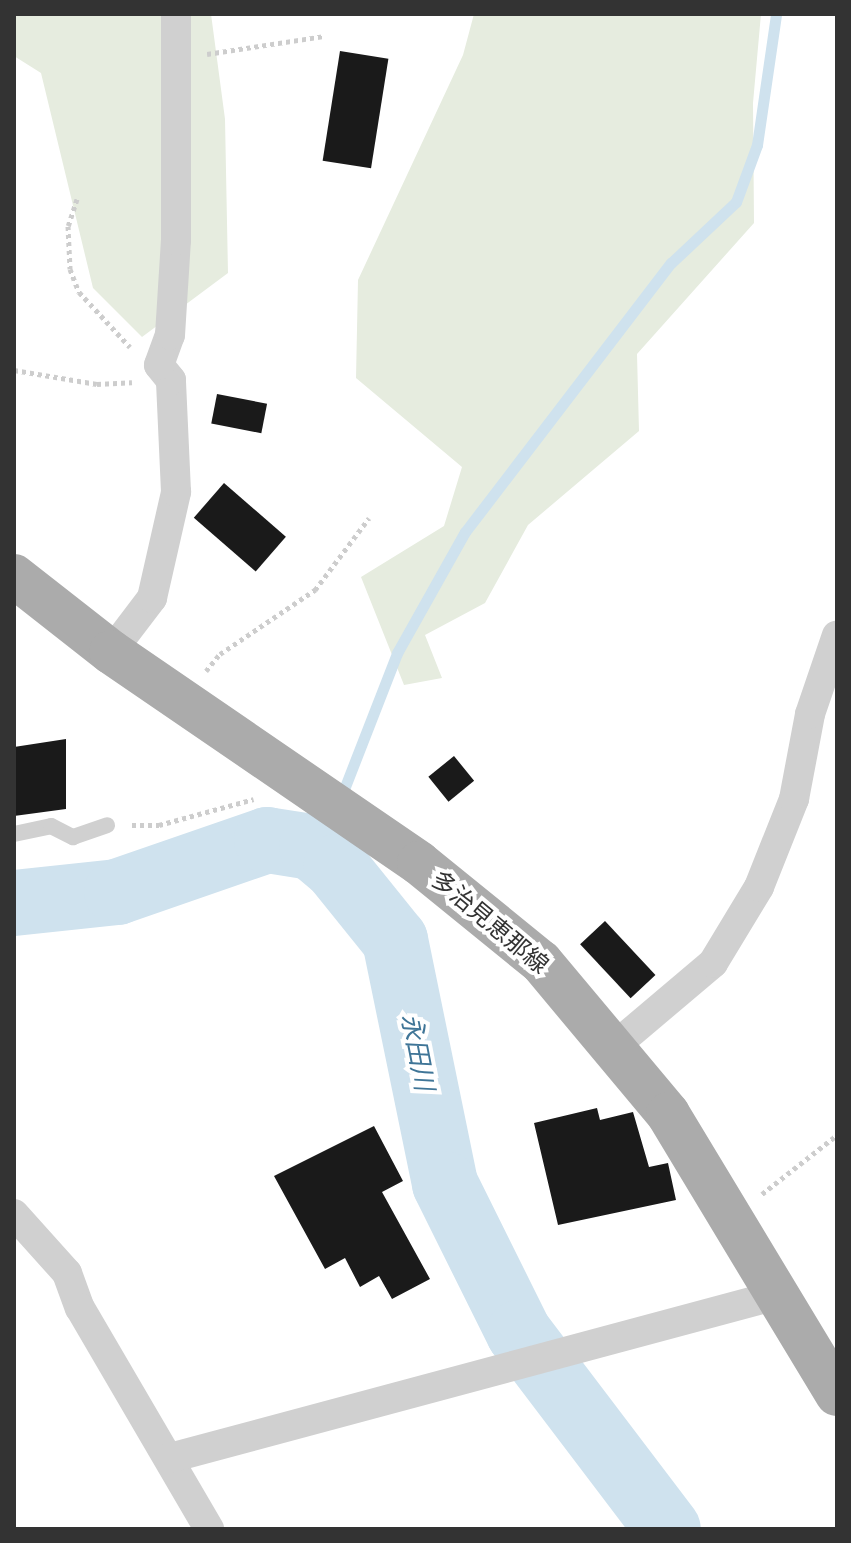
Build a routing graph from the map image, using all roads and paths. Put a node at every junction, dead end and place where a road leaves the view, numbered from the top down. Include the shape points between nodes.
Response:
1 (176, 14) edge
2 (324, 36) dead end
3 (176, 60) junction
4 (77, 199) dead end
5 (159, 365) junction
6 (14, 370) edge
7 (369, 518) dead end
8 (14, 576) edge
9 (837, 635) edge
10 (111, 652) junction
11 (182, 702) junction
12 (276, 767) junction
13 (107, 825) joint
14 (14, 834) edge
15 (616, 1045) junction
16 (837, 1135) edge
17 (14, 1214) edge
18 (729, 1220) junction
19 (777, 1295) junction
20 (837, 1394) edge
21 (170, 1458) junction
22 (209, 1529) edge

1 - 3 street
2 - 3 path
3 - 5 street via 176,240 170,335
4 - 5 path via 67,251 79,292 124,343
5 - 6 path via 129,384
5 - 10 street via 171,380 176,492 152,598
7 - 11 path via 315,590 220,654
8 - 10 main road, 多治見恵那線
9 - 15 street via 810,714 794,799 759,887 713,963
10 - 11 main road, 多治見恵那線
11 - 12 main road, 多治見恵那線
12 - 13 path via 257,797 231,809 159,825
12 - 15 main road, 多治見恵那線 via 498,924
13 - 14 lane via 73,837 51,826
15 - 18 main road, 多治見恵那線 via 668,1114
16 - 18 path
17 - 21 street via 67,1273 80,1308
18 - 19 main road, 多治見恵那線
19 - 20 main road, 多治見恵那線
19 - 21 street
21 - 22 street

